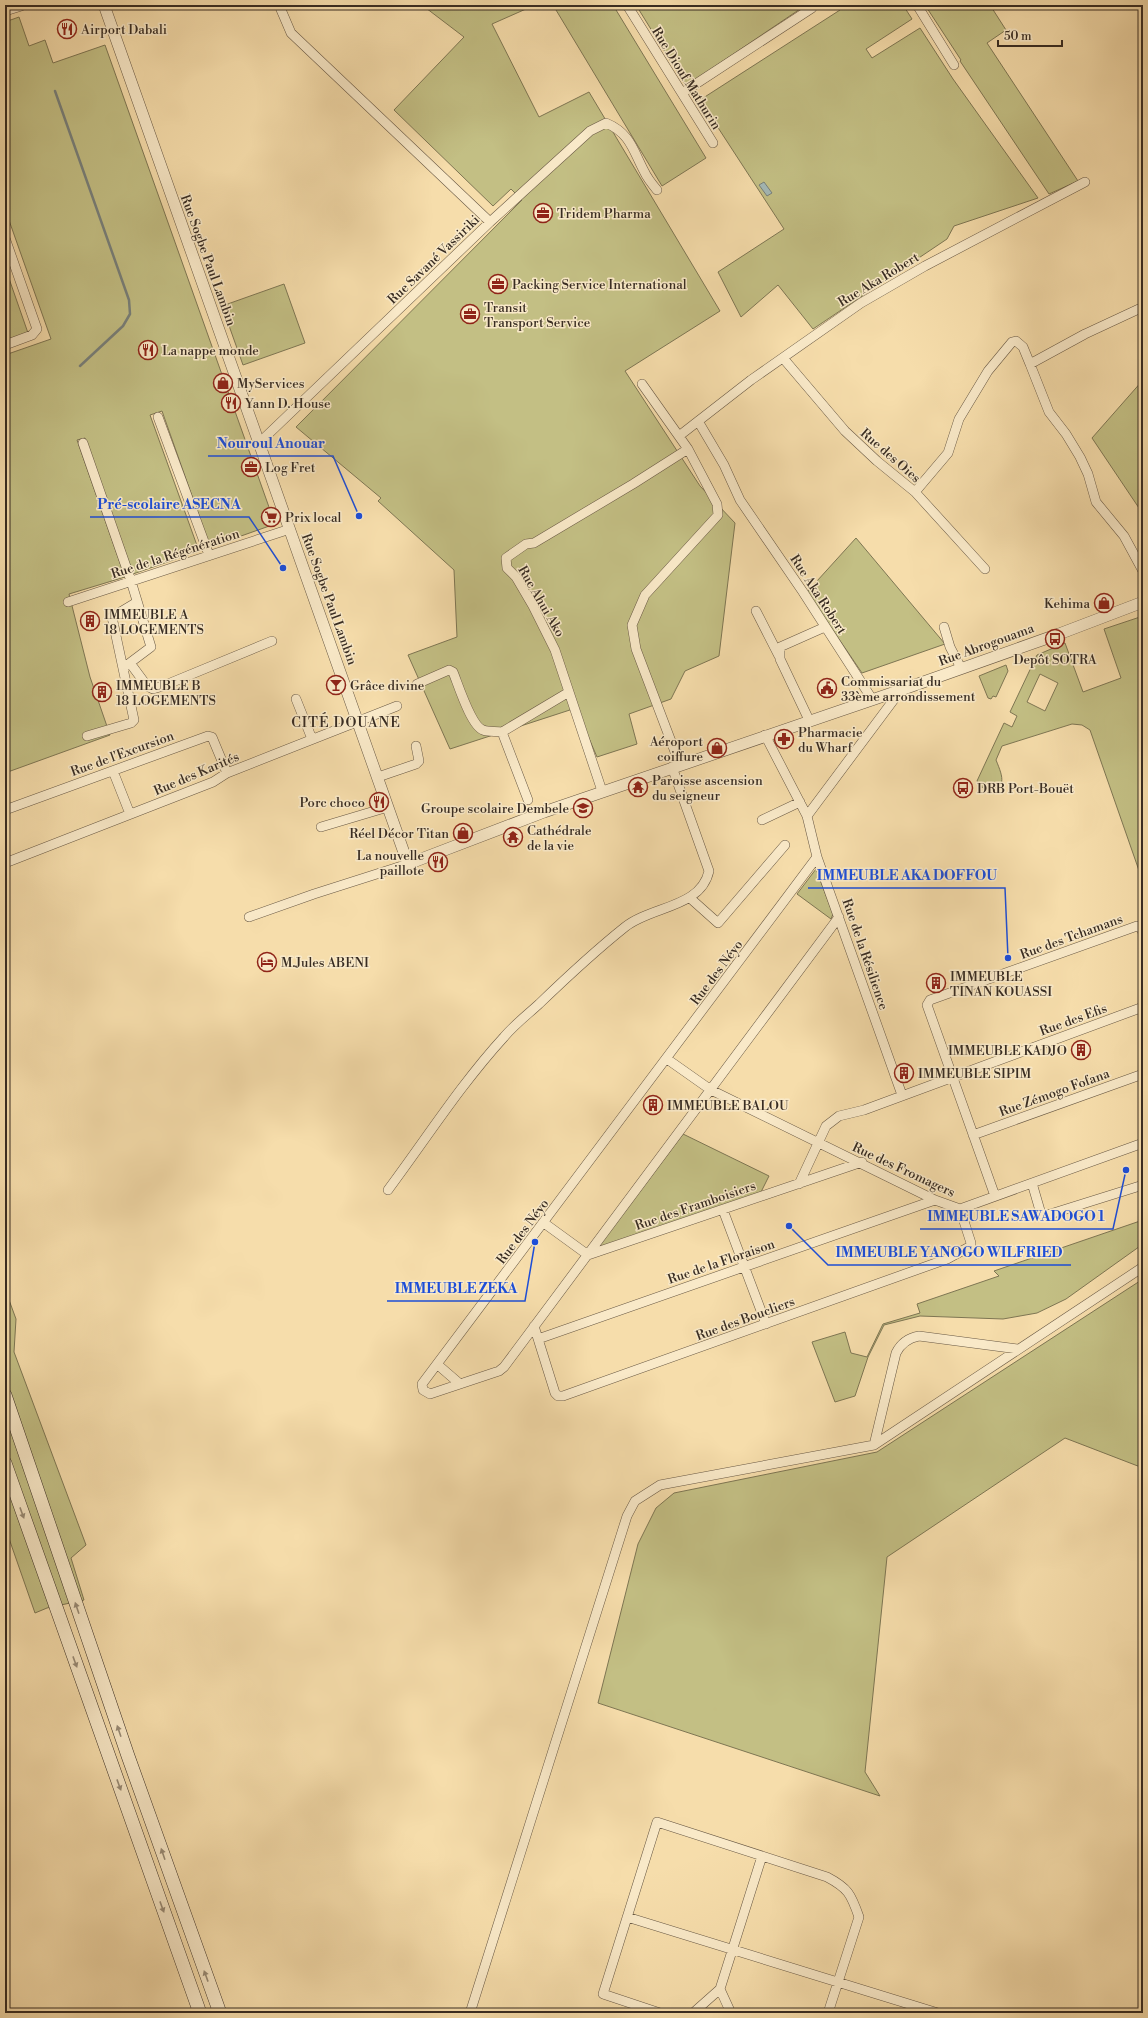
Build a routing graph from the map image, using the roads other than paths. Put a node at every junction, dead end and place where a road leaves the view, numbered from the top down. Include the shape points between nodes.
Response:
1 (21, 5) edge
2 (104, 5) edge
3 (278, 5) edge
4 (627, 5) edge
5 (813, 5) edge
6 (917, 5) edge
7 (5, 10) edge
8 (954, 65) dead end
9 (682, 93) junction
10 (713, 143) dead end
11 (1085, 182) dead end
12 (657, 190) dead end
13 (490, 222) junction
14 (5, 238) edge
15 (1143, 308) edge
16 (5, 346) edge
17 (783, 358) junction
18 (1030, 364) junction
19 (642, 384) dead end
20 (158, 417) dead end
21 (698, 421) junction
22 (679, 436) junction
23 (83, 443) dead end
24 (259, 443) junction
25 (688, 448) junction
26 (915, 492) junction
27 (290, 529) junction
28 (209, 555) junction
29 (984, 569) dead end
30 (1143, 571) edge
31 (131, 581) junction
32 (68, 602) dead end
33 (137, 602) junction
34 (1143, 602) edge
35 (756, 611) dead end
36 (825, 627) junction
37 (944, 627) dead end
38 (272, 641) dead end
39 (780, 659) junction
40 (127, 666) junction
41 (961, 668) junction
42 (416, 684) dead end
43 (901, 690) junction
44 (569, 692) junction
45 (296, 699) dead end
46 (872, 699) junction
47 (397, 706) dead end
48 (358, 720) junction
49 (809, 720) junction
50 (502, 732) junction
51 (765, 735) junction
52 (88, 736) dead end
53 (312, 739) junction
54 (416, 746) dead end
55 (676, 766) junction
56 (113, 771) junction
57 (227, 773) junction
58 (378, 776) junction
59 (602, 791) junction
60 (528, 800) dead end
61 (800, 802) junction
62 (388, 807) junction
63 (5, 810) edge
64 (130, 814) junction
65 (807, 816) junction
66 (762, 820) dead end
67 (322, 827) dead end
68 (785, 845) dead end
69 (818, 857) junction
70 (6, 862) edge
71 (408, 864) junction
72 (690, 898) junction
73 (249, 917) dead end
74 (839, 917) junction
75 (1143, 933) edge
76 (1143, 1007) edge
77 (667, 1059) junction
78 (1143, 1074) edge
79 (953, 1076) junction
80 (711, 1090) junction
81 (902, 1095) junction
82 (973, 1135) junction
83 (818, 1143) junction
84 (1143, 1143) edge
85 (862, 1162) junction
86 (1032, 1183) junction
87 (799, 1184) junction
88 (1143, 1185) edge
89 (388, 1190) dead end
90 (994, 1196) junction
91 (935, 1200) junction
92 (960, 1209) junction
93 (723, 1210) junction
94 (544, 1223) junction
95 (588, 1255) junction
96 (745, 1266) junction
97 (1143, 1267) edge
98 (766, 1324) junction
99 (534, 1326) junction
100 (538, 1339) junction
101 (1018, 1349) junction
102 (438, 1365) junction
103 (460, 1384) junction
104 (5, 1395) edge
105 (874, 1445) junction
106 (5, 1463) edge
107 (762, 1856) junction
108 (627, 1917) junction
109 (732, 1949) junction
110 (838, 1982) junction
111 (720, 1989) junction
112 (200, 2013) edge
113 (220, 2013) edge
114 (470, 2013) edge
115 (660, 2013) edge
116 (693, 2013) edge
117 (731, 2013) edge
118 (828, 2013) edge
119 (938, 2013) edge

1 - 7 street
2 - 24 street, Rue Sogbe Paul Lambin
3 - 13 street, Rue Savané Vassiriki via 290,33
4 - 9 street, Rue Diouf Mathurin
5 - 9 street
6 - 8 street
9 - 10 street, Rue Diouf Mathurin
11 - 17 street, Rue Aka Robert via 925,266 861,303
12 - 13 street via 645,174 625,135 617,127 606,123 590,131
13 - 24 street, Rue Savané Vassiriki
14 - 16 street via 37,329 32,335
15 - 18 street via 1085,334
17 - 21 street, Rue Aka Robert
17 - 26 street, Rue des Oies via 845,431
18 - 26 street via 1023,347 1016,341 1012,342 988,371 959,419 948,453
18 - 30 street via 1049,412 1083,463 1096,502 1124,536
19 - 22 street
20 - 28 street
21 - 22 street, Rue Aka Robert
21 - 36 street, Rue Aka Robert via 724,465 740,500
22 - 25 street
23 - 31 street
24 - 27 street, Rue Sogbe Paul Lambin
25 - 44 street, Rue Ahui Ako via 633,484 534,543 526,544 506,558 507,568 516,577 533,606 555,650
25 - 55 street via 717,504 718,514 645,596 632,625 636,649
26 - 29 street, Rue des Oies
27 - 28 street, Rue de la Régénération
27 - 48 street, Rue Sogbe Paul Lambin
28 - 31 street, Rue de la Régénération
31 - 32 street, Rue de la Régénération
31 - 33 street
33 - 40 street via 151,647
33 - 40 street via 112,617
34 - 41 street, Rue Abrogouama
35 - 39 street
36 - 39 street via 780,647
36 - 46 street, Rue Aka Robert
37 - 41 street via 950,647
38 - 40 street via 152,689
39 - 49 street
40 - 52 street via 134,720 131,724
41 - 43 street, Rue Abrogouama
42 - 50 street via 441,672 453,672 478,727
43 - 46 street, Rue Abrogouama
43 - 65 street
44 - 50 street
44 - 59 street, Rue Ahui Ako
45 - 53 street
46 - 49 street, Rue Abrogouama
47 - 48 street, Rue des Karités
48 - 53 street, Rue des Karités
48 - 58 street, Rue Sogbe Paul Lambin
49 - 51 street, Rue Abrogouama
50 - 60 street
51 - 55 street, Rue Abrogouama
51 - 61 street, Rue de la Résilience
53 - 57 street, Rue des Karités
54 - 58 street via 419,761 416,764
55 - 59 street, Rue Abrogouama
55 - 72 street via 709,871 707,881
56 - 57 street, Rue de l'Excursion via 208,736 212,737
56 - 63 street, Rue de l'Excursion
56 - 64 street
57 - 64 street, Rue des Karités via 213,782
58 - 62 street, Rue Sogbe Paul Lambin
59 - 71 street, Rue Abrogouama
61 - 65 street, Rue de la Résilience
61 - 66 street
62 - 67 street
62 - 71 street, Rue Sogbe Paul Lambin
64 - 70 street, Rue des Karités
65 - 69 street, Rue de la Résilience
68 - 72 street via 718,923
69 - 74 street, Rue de la Résilience
69 - 77 street, Rue des Néyo
71 - 73 street, Rue Abrogouama
72 - 89 street via 640,918 626,927 572,972 505,1036 484,1060
74 - 80 street, Rue des Néyo
74 - 81 street, Rue de la Résilience
75 - 79 street, Rue des Tchamans via 1137,926 930,1000 926,1005
76 - 79 street, Rue des Efis
77 - 80 street, Rue des Fromagers
77 - 94 street, Rue des Néyo
78 - 82 street, Rue Zémogo Fofana
79 - 81 street, Rue des Efis
79 - 82 street, Rue des Tchamans
80 - 83 street, Rue des Fromagers
80 - 95 street, Rue des Néyo
81 - 83 street, Rue des Efis via 864,1110 839,1116 826,1126
82 - 90 street, Rue des Tchamans
83 - 85 street, Rue des Fromagers
83 - 87 street, Rue des Efis
84 - 86 street, Rue des Fromagers
85 - 87 street, Rue des Framboisiers
85 - 91 street, Rue des Fromagers
86 - 88 street via 1044,1216
86 - 90 street, Rue des Fromagers
87 - 93 street, Rue des Framboisiers
90 - 92 street, Rue des Fromagers
91 - 92 street, Rue des Fromagers
91 - 96 street, Rue de la Floraison
92 - 98 street, Rue des Boucliers via 971,1243 967,1250
93 - 95 street, Rue des Framboisiers
93 - 96 street
94 - 95 street
94 - 102 street, Rue des Néyo
95 - 99 street, Rue des Néyo
96 - 98 street
96 - 100 street, Rue de la Floraison
97 - 101 street
98 - 100 street, Rue des Boucliers via 563,1396 555,1393
99 - 100 street, Rue des Boucliers
99 - 103 street, Rue des Néyo via 499,1371
101 - 105 street
101 - 105 street via 919,1336 906,1340 896,1353
102 - 103 street
102 - 103 street, Rue des Néyo via 422,1384 422,1390 430,1394
113 -> 104 main road via 125,1748
105 - 114 street via 660,1485 635,1501 627,1516
106 -> 112 main road
107 - 108 street via 657,1822
107 - 109 street
107 - 110 street via 827,1877 844,1886 859,1917
108 - 109 street
108 - 115 street via 603,1994
109 - 110 street
109 - 111 street
110 - 118 street
110 - 119 street
111 - 116 street
111 - 117 street

